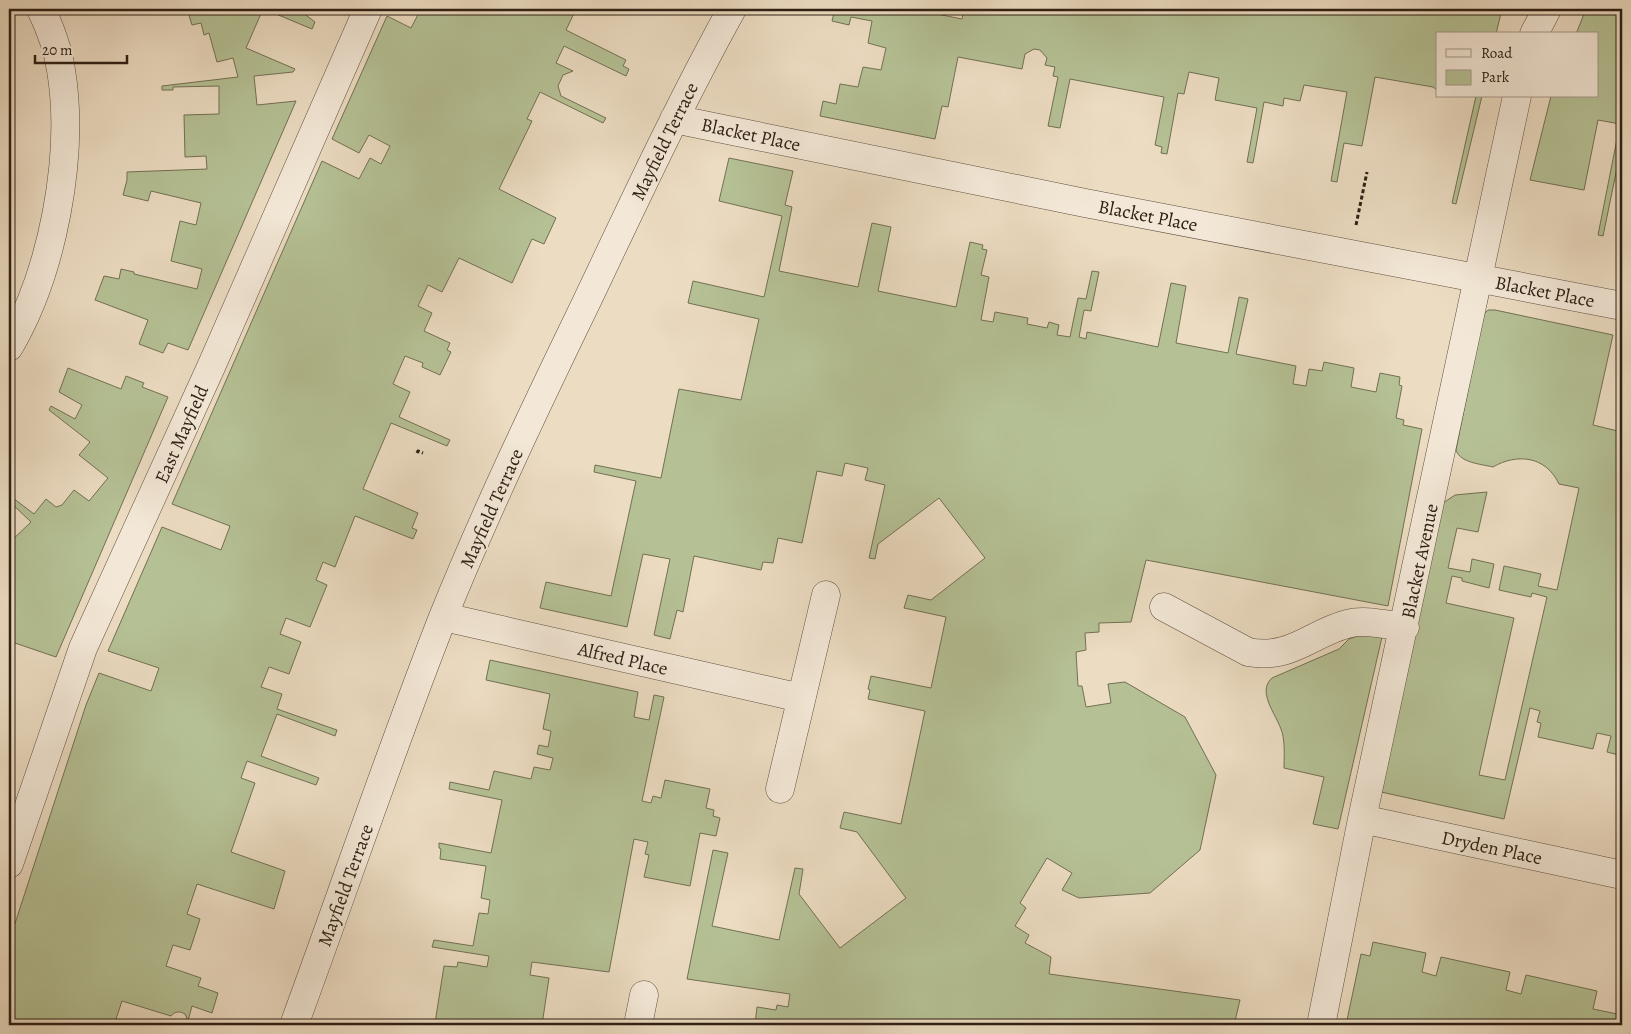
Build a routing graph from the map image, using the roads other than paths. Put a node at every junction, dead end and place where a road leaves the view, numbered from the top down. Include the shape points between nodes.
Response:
1 (41, 9) edge
2 (368, 9) edge
3 (732, 9) edge
4 (1547, 9) edge
5 (1535, 32) edge
6 (1517, 98) edge
7 (674, 118) junction
8 (1478, 277) junction
9 (1622, 306) edge
10 (9, 346) edge
11 (826, 595) dead end
12 (1164, 607) dead end
13 (444, 616) junction
14 (1405, 627) junction
15 (801, 698) junction
16 (780, 789) dead end
17 (1362, 819) junction
18 (9, 864) edge
19 (1622, 875) edge
20 (644, 995) dead end
21 (294, 1025) edge
22 (638, 1025) edge
23 (1320, 1025) edge

1 - 10 street via 61,68 66,132 59,201 46,257 34,293
2 - 18 street, East Mayfield via 84,648
3 - 7 street, Mayfield Terrace
4 - 5 street
6 - 8 street, Blacket Avenue
7 - 8 street, Blacket Place via 1085,203
7 - 13 street, Mayfield Terrace via 546,386
8 - 9 street, Blacket Place
8 - 14 street, Blacket Avenue
11 - 15 street
12 - 14 street via 1248,652 1258,654 1284,652 1346,624 1359,622
13 - 15 street, Alfred Place
13 - 21 street, Mayfield Terrace
14 - 17 street, Blacket Avenue
15 - 16 street
17 - 19 street, Dryden Place
17 - 23 street, Blacket Avenue
20 - 22 street

